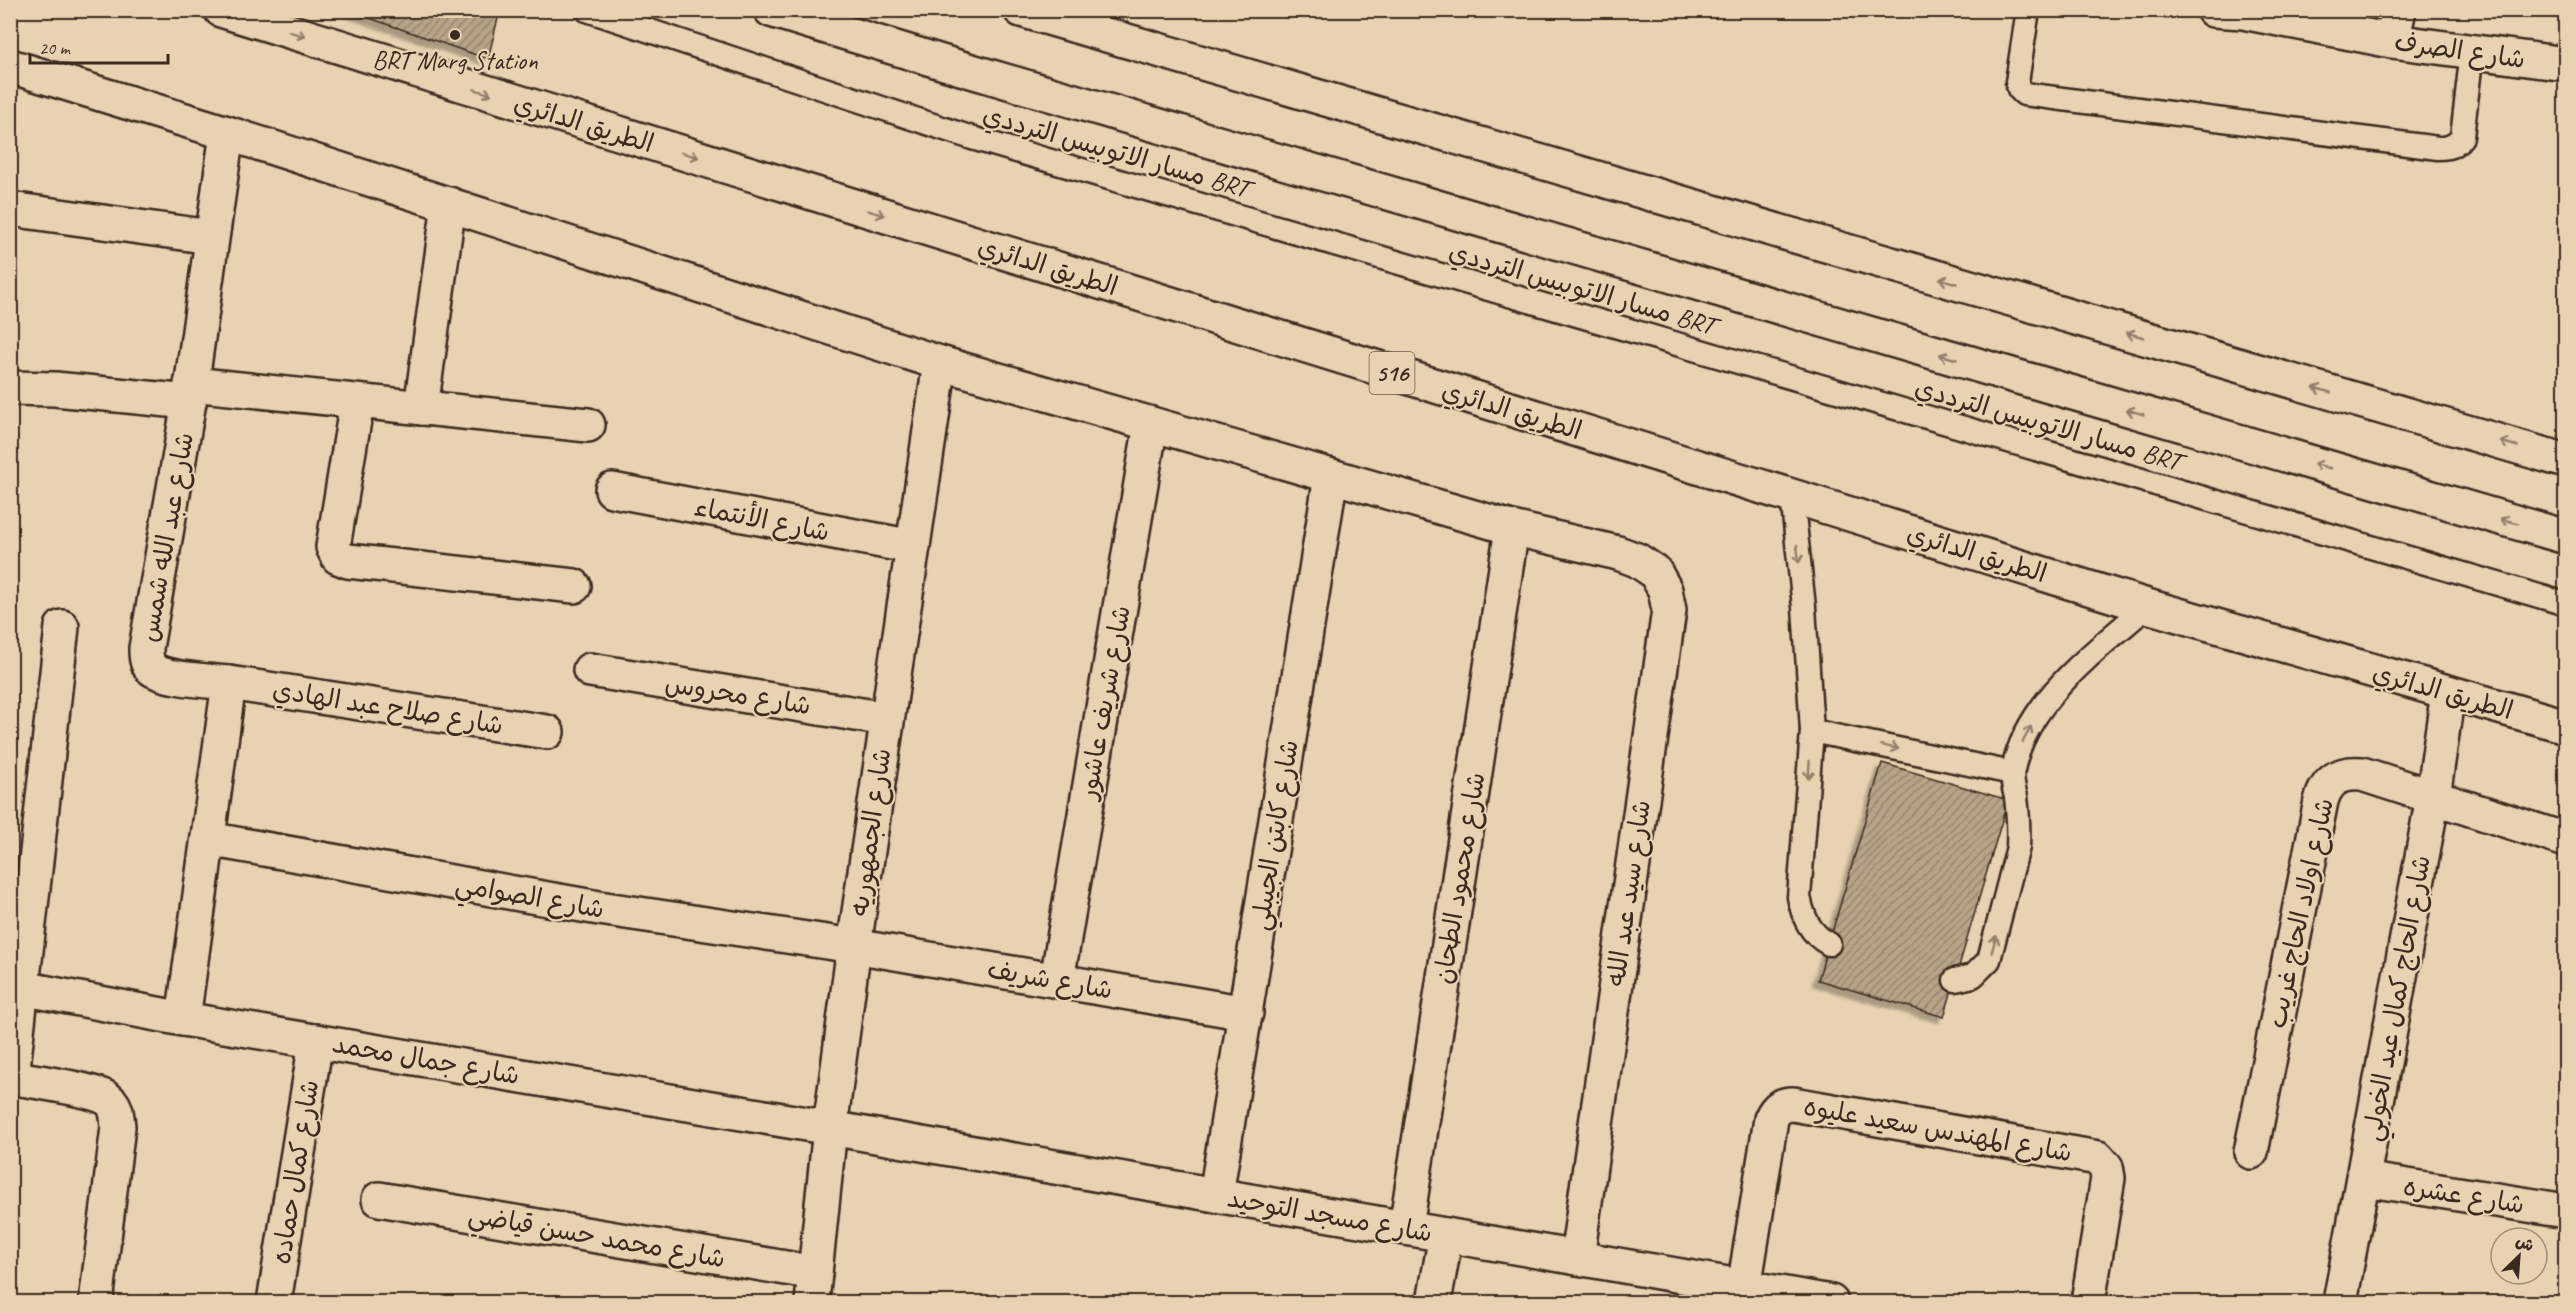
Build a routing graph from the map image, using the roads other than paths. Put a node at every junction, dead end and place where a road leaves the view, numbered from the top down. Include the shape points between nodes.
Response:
1 (221, 10) edge
2 (587, 10) edge
3 (771, 10) edge
4 (1021, 10) edge
5 (2028, 10) edge
6 (2233, 11) edge
7 (2396, 26) edge
8 (2472, 51) junction
9 (2565, 64) edge
10 (10, 66) edge
11 (227, 133) junction
12 (449, 204) junction
13 (10, 209) edge
14 (211, 237) junction
15 (940, 363) junction
16 (10, 388) edge
17 (190, 393) junction
18 (357, 402) junction
19 (421, 408) junction
20 (1151, 424) junction
21 (588, 426) dead end
22 (2565, 461) edge
23 (1331, 476) junction
24 (612, 490) dead end
25 (1792, 496) junction
26 (1512, 528) junction
27 (2565, 537) edge
28 (913, 547) junction
29 (574, 586) dead end
30 (2565, 604) edge
31 (2147, 606) junction
32 (62, 627) dead end
33 (590, 670) dead end
34 (229, 683) junction
35 (2448, 692) junction
36 (886, 719) junction
37 (2565, 726) edge
38 (1812, 731) junction
39 (547, 732) dead end
40 (2012, 772) junction
41 (2433, 797) junction
42 (208, 839) junction
43 (2565, 840) edge
44 (1829, 944) dead end
45 (854, 945) junction
46 (1057, 980) junction
47 (1955, 980) dead end
48 (22, 988) junction
49 (1246, 1014) junction
50 (183, 1018) junction
51 (316, 1041) junction
52 (11, 1077) edge
53 (830, 1128) junction
54 (2251, 1152) dead end
55 (2362, 1179) junction
56 (1216, 1195) junction
57 (379, 1200) dead end
58 (2565, 1210) edge
59 (1406, 1228) junction
60 (1446, 1235) junction
61 (1576, 1258) junction
62 (814, 1288) edge
63 (1744, 1288) junction
64 (1688, 1290) edge
65 (96, 1302) edge
66 (274, 1302) edge
67 (1434, 1302) edge
68 (1831, 1302) edge
69 (2088, 1302) edge
70 (2340, 1302) edge

1 -> 25 main road, الطريق الدائري / 516
2 - 30 lane, مسار الاتوبيس الترددي BRT via 983,142
27 -> 3 main road
22 -> 4 main road
5 - 8 lane via 2017,82 2024,94 2438,148 2448,148 2462,137
6 - 7 main road, شارع الصرف
7 - 8 main road, شارع الصرف
8 - 9 main road, شارع الصرف
10 - 11 main road, شارع سيد عبد الله
11 - 12 main road, شارع سيد عبد الله
11 - 14 main road, شارع عبد الله شمس
12 - 15 main road, شارع سيد عبد الله
12 - 19 main road
13 - 14 main road
14 - 17 main road, شارع عبد الله شمس
15 - 20 main road, شارع سيد عبد الله
15 - 28 main road, شارع الجمهوريه
16 - 17 main road
17 - 18 main road
17 - 34 main road, شارع عبد الله شمس via 146,655 150,667 161,674
18 - 19 main road
18 - 29 main road via 333,547 338,557
19 - 21 main road
20 - 23 main road, شارع سيد عبد الله
20 - 46 main road, شارع شريف عاشور
23 - 26 main road, شارع سيد عبد الله
23 - 49 main road, شارع كابتن الجيبلي
24 - 28 main road, شارع الأنتماء
25 - 31 main road, الطريق الدائري / 516
25 -> 38 lane
26 - 59 main road, شارع محمود الطحان
26 - 61 main road, شارع سيد عبد الله via 1637,560 1654,572 1665,590 1669,610
28 - 36 main road, شارع الجمهوريه
31 - 35 main road, الطريق الدائري / 516
40 -> 31 lane via 2019,748 2049,698
32 - 48 main road
33 - 36 main road, شارع محروس
34 - 39 main road, شارع صلاح عبد الهادي
34 - 42 main road
35 - 37 main road, الطريق الدائري / 516
35 - 41 main road, شارع الحاج كمال عيد الخولي
36 - 45 main road, شارع الجمهوريه
38 -> 40 lane
38 -> 44 lane via 1799,897 1810,928
47 -> 40 lane via 1973,976 1982,969 1993,950 2018,847
41 - 43 main road, شارع اولاد الحاج غريب
41 - 54 main road, شارع اولاد الحاج غريب via 2362,774 2335,777 2325,788
41 - 55 main road, شارع الحاج كمال عيد الخولي
42 - 45 main road, شارع الصوامي via 598,908
42 - 50 main road
45 - 46 main road, شارع شريف
45 - 53 main road, شارع الجمهوريه
46 - 49 main road, شارع شريف
48 - 50 main road, شارع جمال محمد
48 - 52 main road
49 - 56 main road, شارع كابتن الجيبلي
50 - 51 main road, شارع جمال محمد
51 - 53 main road, شارع جمال محمد
51 - 66 main road, شارع كمال حماده
52 - 65 main road via 93,1093 107,1098 116,1110 118,1127
53 - 56 main road, شارع مسجد التوحيد
53 - 62 main road, شارع الجمهوريه
55 - 58 main road, شارع عشره
55 - 70 main road, شارع الحاج كمال عيد الخولي
56 - 59 main road, شارع مسجد التوحيد
57 - 62 main road, شارع محمد حسن قياضي
59 - 60 main road, شارع مسجد التوحيد
60 - 61 main road, شارع مسجد التوحيد
60 - 67 main road
61 - 64 main road, شارع مسجد التوحيد
63 - 64 main road, شارع مسجد التوحيد
63 - 68 main road, شارع مسجد التوحيد
63 - 69 main road, شارع المهندس سعيد عليوه via 1771,1119 1783,1104 1793,1104 2098,1158 2106,1167 2108,1178

